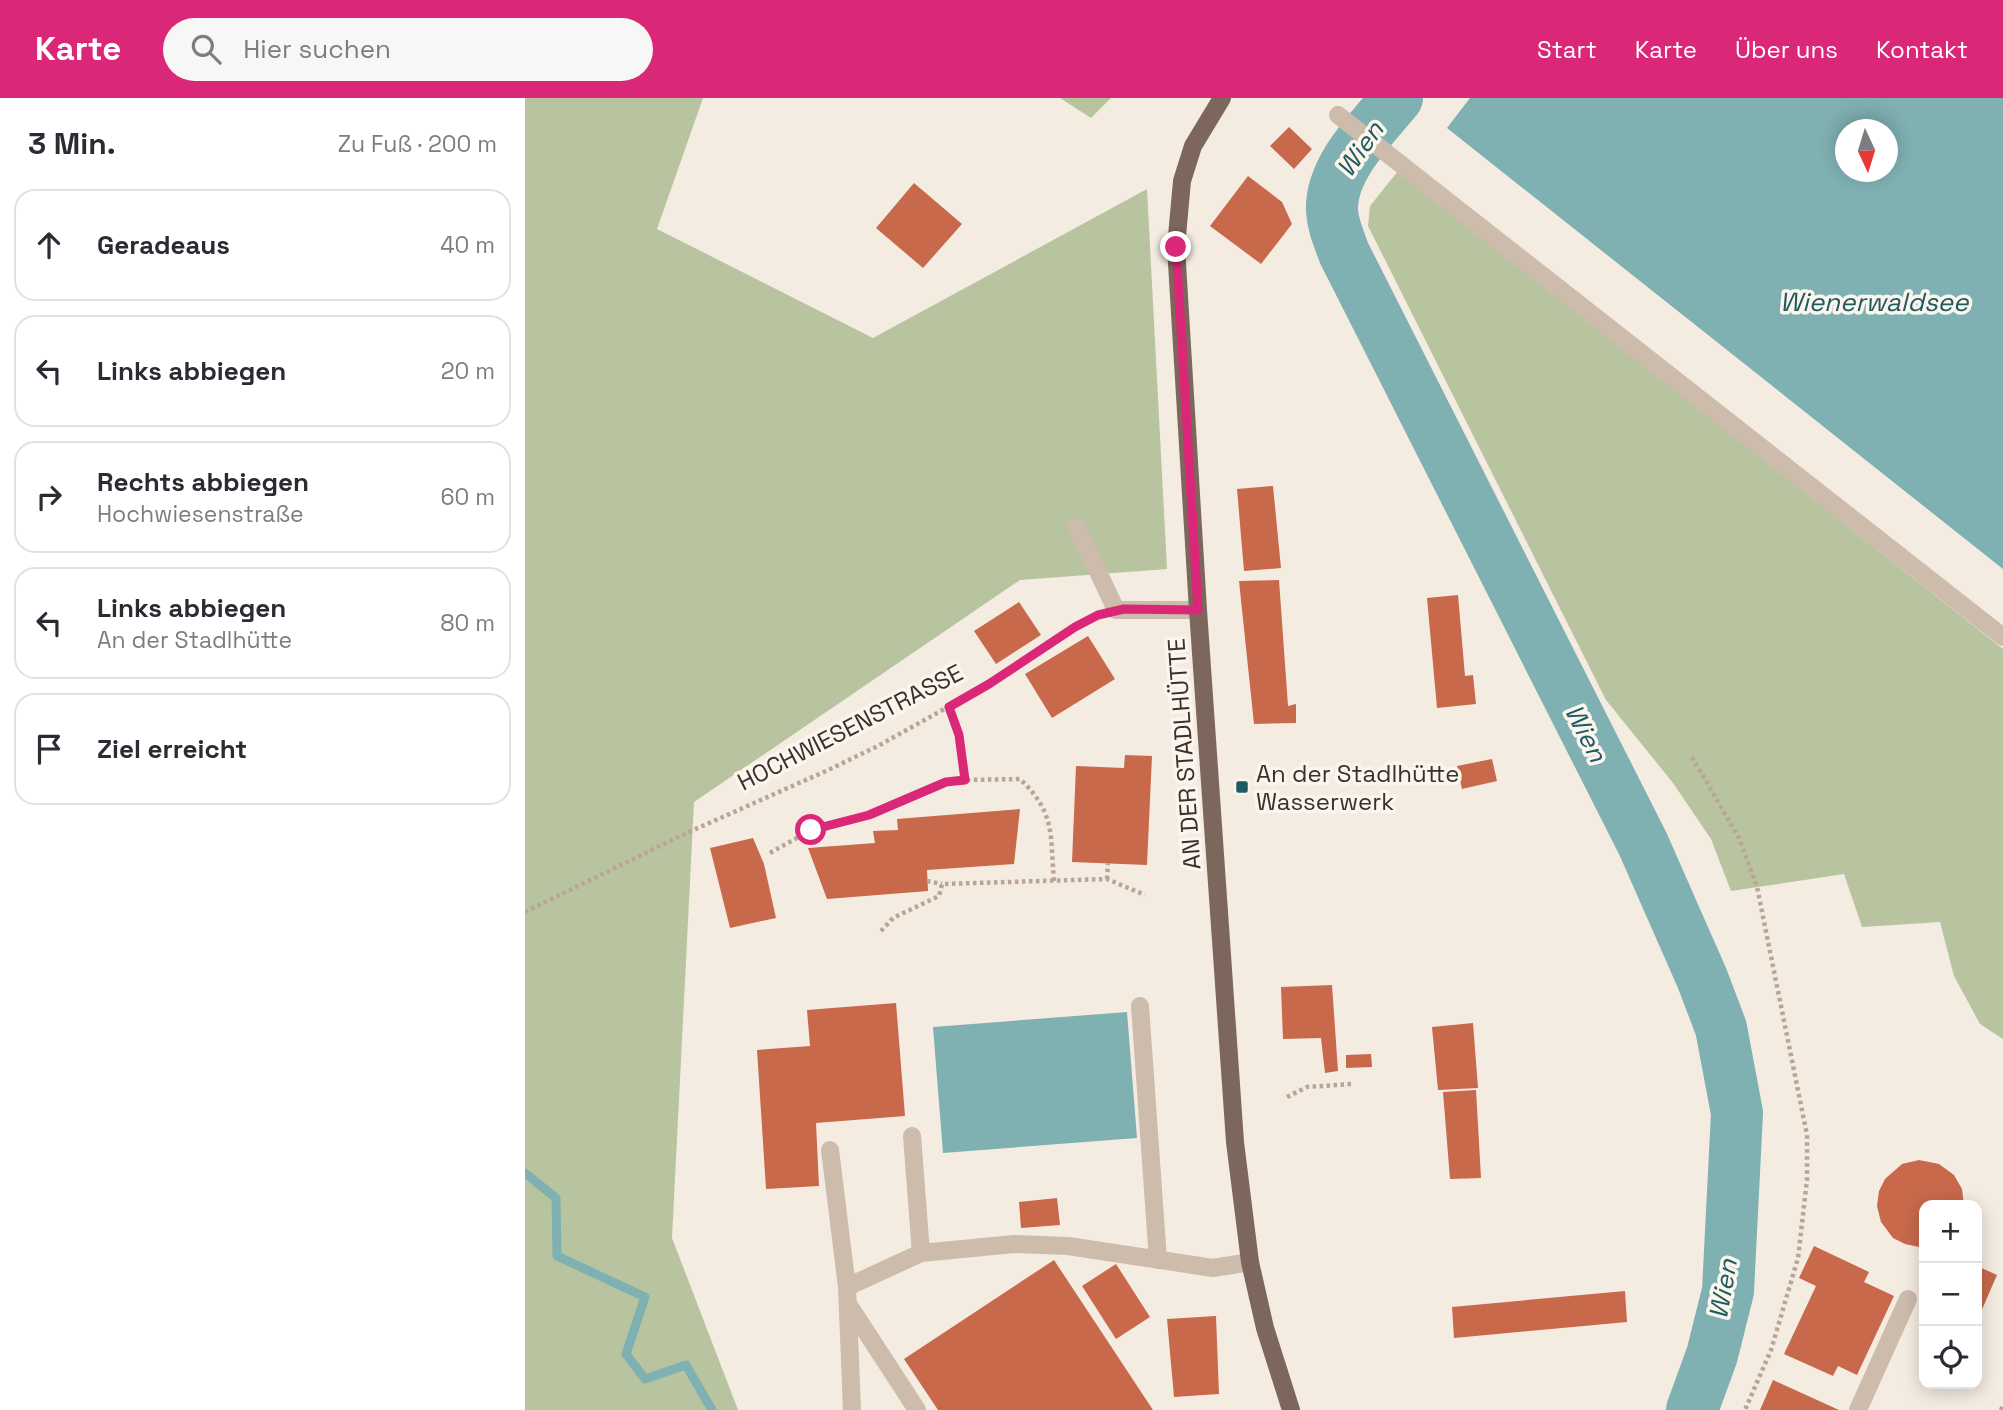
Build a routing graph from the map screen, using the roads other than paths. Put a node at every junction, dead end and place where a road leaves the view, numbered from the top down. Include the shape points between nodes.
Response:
1 (1222, 98) edge
2 (1338, 115) dead end
3 (1077, 527) dead end
4 (1198, 610) junction
5 (2003, 637) edge
6 (1140, 1006) dead end
7 (912, 1136) dead end
8 (830, 1150) dead end
9 (921, 1253) junction
10 (1158, 1260) junction
11 (1250, 1262) junction
12 (847, 1296) junction
13 (1908, 1299) dead end
14 (852, 1410) edge
15 (917, 1410) edge
16 (1291, 1410) edge
17 (1859, 1410) edge

1 - 4 main road, AN DER STADLHÜTTE via 1193,146 1182,181 1176,247
2 - 5 street
3 - 4 street via 1116,610
4 - 11 main road, AN DER STADLHÜTTE via 1235,1142
6 - 10 street
7 - 9 street
8 - 12 street
9 - 10 street via 1014,1244 1068,1246
9 - 12 street
10 - 11 street via 1213,1268
11 - 16 main road, AN DER STADLHÜTTE
12 - 14 street
12 - 15 street
13 - 17 street

